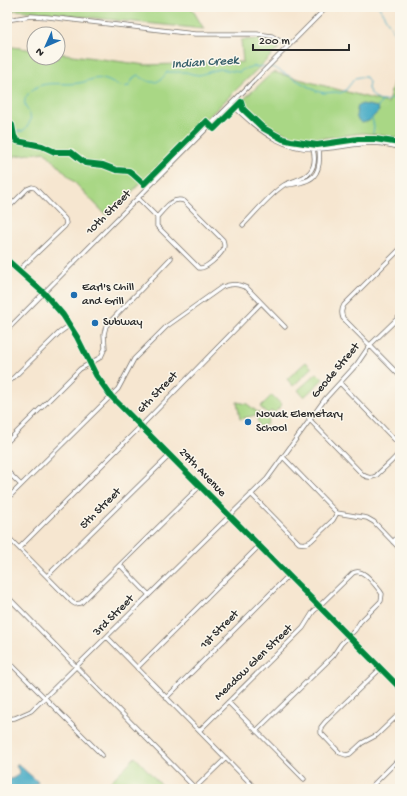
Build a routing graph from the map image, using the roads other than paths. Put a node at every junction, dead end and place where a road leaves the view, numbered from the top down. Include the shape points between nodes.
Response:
1 (327, 7) edge
2 (7, 20) edge
3 (288, 46) junction
4 (231, 104) junction
5 (400, 148) edge
6 (313, 149) junction
7 (319, 150) junction
8 (284, 185) junction
9 (138, 198) junction
10 (7, 209) edge
11 (157, 217) junction
12 (243, 225) dead end
13 (400, 249) edge
14 (172, 258) dead end
15 (7, 260) edge
16 (19, 270) junction
17 (44, 293) junction
18 (261, 303) junction
19 (400, 316) edge
20 (70, 325) junction
21 (285, 327) dead end
22 (7, 330) edge
23 (370, 345) junction
24 (89, 363) junction
25 (400, 376) edge
26 (340, 383) junction
27 (7, 384) edge
28 (111, 396) junction
29 (310, 419) junction
30 (141, 426) junction
31 (7, 442) edge
32 (400, 447) edge
33 (170, 455) junction
34 (282, 457) junction
35 (7, 471) edge
36 (21, 485) junction
37 (200, 486) junction
38 (251, 494) junction
39 (7, 499) edge
40 (337, 513) junction
41 (229, 516) junction
42 (400, 534) edge
43 (7, 536) edge
44 (393, 542) junction
45 (259, 546) junction
46 (19, 548) junction
47 (400, 549) edge
48 (120, 565) junction
49 (47, 576) junction
50 (288, 576) junction
51 (149, 595) junction
52 (7, 596) edge
53 (319, 606) junction
54 (349, 636) junction
55 (107, 637) junction
56 (7, 660) edge
57 (77, 667) junction
58 (137, 668) junction
59 (381, 668) junction
60 (400, 688) edge
61 (45, 698) junction
62 (166, 698) junction
63 (228, 702) junction
64 (400, 713) edge
65 (7, 719) edge
66 (199, 731) junction
67 (256, 731) junction
68 (102, 755) dead end
69 (226, 758) junction
70 (400, 758) edge
71 (304, 779) dead end
72 (195, 789) edge
73 (256, 789) edge
74 (369, 789) edge

1 - 3 street, 10th Street via 321,10
2 - 3 street via 31,16 195,34 257,34 272,36
3 - 4 street, 10th Street
4 - 6 street via 276,140 293,147
4 - 9 street, 10th Street
5 - 7 street via 368,143
6 - 7 street
6 - 8 street via 314,166 309,173
7 - 8 street via 319,167 310,180
8 - 12 street
9 - 11 street
9 - 17 street, 10th Street
10 - 16 street via 32,187 65,219 66,223
11 - 11 street via 157,226 199,268 207,266 223,250 223,240 184,201 174,200
13 - 23 street via 342,308 341,314 344,318
14 - 24 street via 106,326 104,353
15 - 16 street, 29th Avenue
16 - 17 street, 29th Avenue
17 - 20 street, 29th Avenue
17 - 22 street, 10th Street
18 - 21 street
18 - 28 street via 247,288 239,284 222,287 167,326 130,364 122,383
18 - 30 street, 6th Street
19 - 23 street, Geode Street
20 - 24 street, 29th Avenue
20 - 27 street
23 - 25 street
23 - 26 street, Geode Street
24 - 28 street, 29th Avenue
24 - 31 street
26 - 29 street, Geode Street
26 - 32 street
28 - 30 street, 29th Avenue
28 - 36 street
29 - 32 street via 367,477 376,476 397,456
29 - 34 street, Geode Street
30 - 33 street, 29th Avenue
30 - 46 street, 6th Street
33 - 37 street, 29th Avenue
33 - 49 street, 5th Street
34 - 38 street, Geode Street
34 - 40 street
35 - 36 street
36 - 39 street
37 - 41 street, 29th Avenue
37 - 48 street
38 - 40 street via 299,543 303,544 311,541
38 - 41 street, Geode Street
40 - 44 street via 368,518
41 - 45 street, 29th Avenue
41 - 51 street, 3rd Street
42 - 44 street
43 - 46 street
44 - 47 street
45 - 50 street, 29th Avenue
45 - 58 street
46 - 49 street
48 - 49 street via 78,604 72,602
48 - 51 street
50 - 53 street, 29th Avenue
50 - 62 street, 1st Street
51 - 55 street, 3rd Street
52 - 57 street
53 - 54 street, 29th Avenue
53 - 54 street, Meadow Glen Street via 356,571 362,572 376,586 382,594 381,601
53 - 63 street, Meadow Glen Street via 303,628
54 - 59 street, 29th Avenue
54 - 67 street via 333,656
55 - 57 street, 3rd Street
55 - 58 street
56 - 61 street
57 - 61 street, 3rd Street
57 - 72 street
58 - 62 street
59 - 60 street, 29th Avenue
59 - 64 street via 324,722 321,733 340,753 350,754 362,743 377,735
61 - 65 street, 3rd Street via 23,716
61 - 68 street
62 - 66 street
63 - 66 street, Meadow Glen Street
63 - 67 street
66 - 69 street
67 - 71 street
69 - 72 street
69 - 73 street
70 - 74 street

